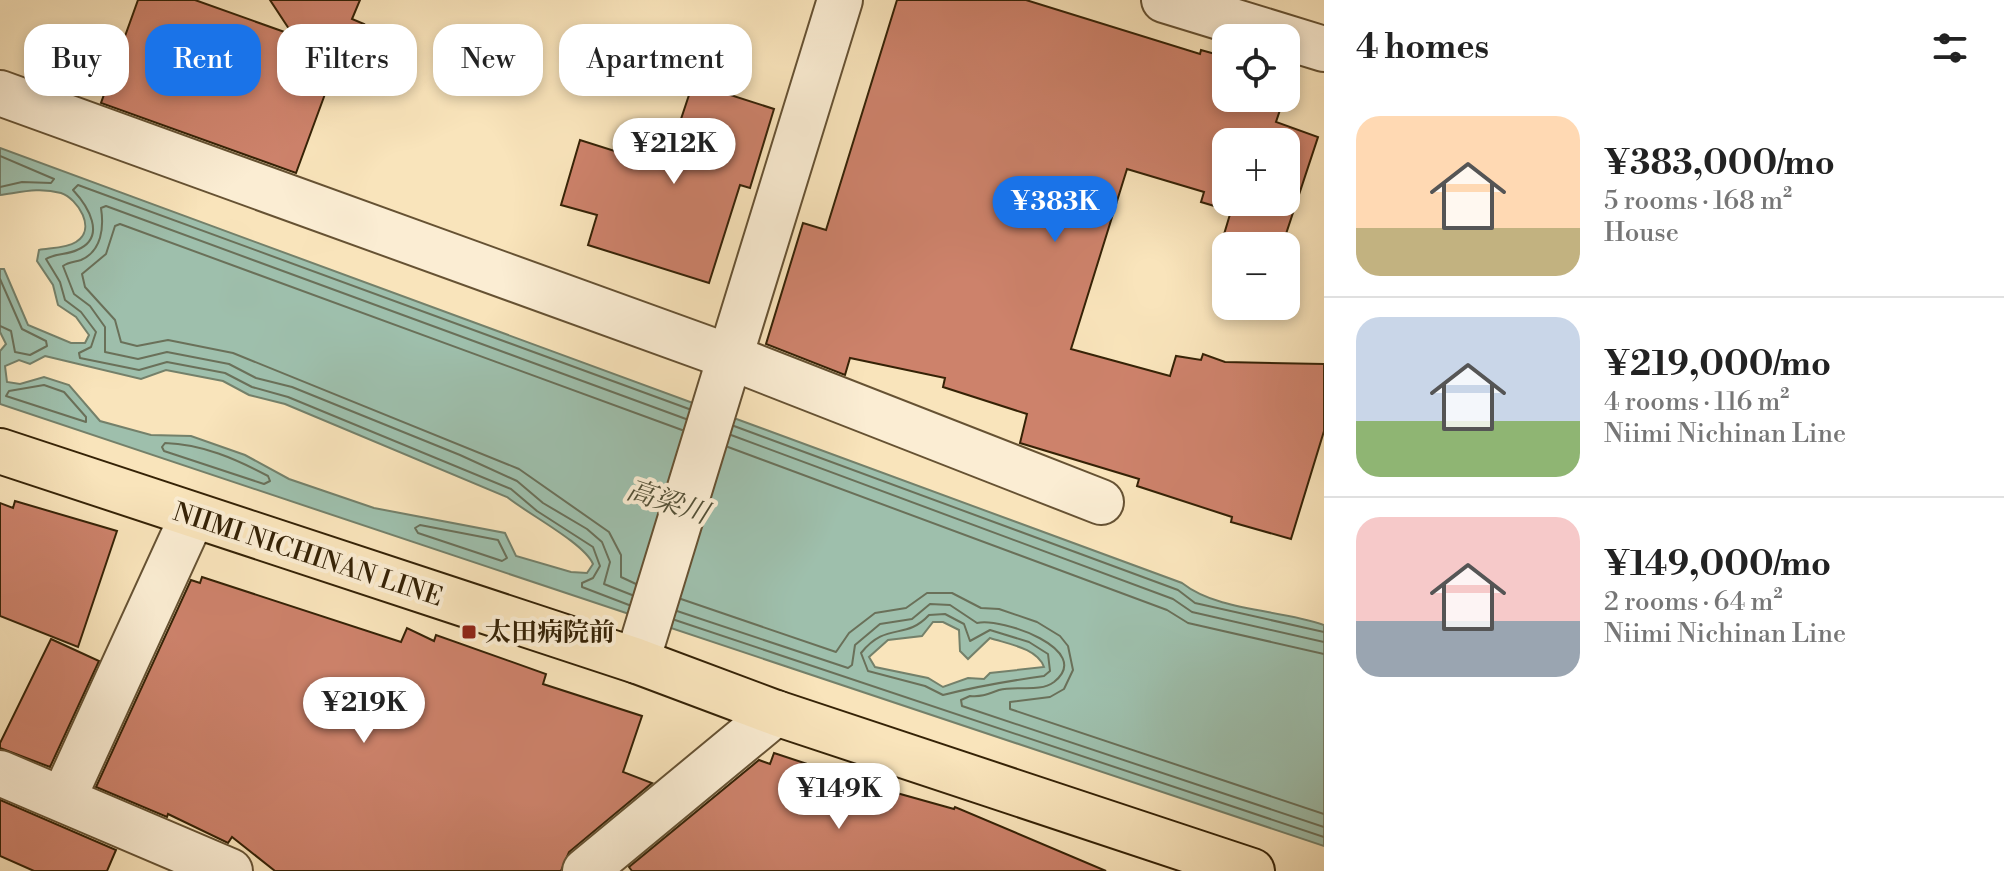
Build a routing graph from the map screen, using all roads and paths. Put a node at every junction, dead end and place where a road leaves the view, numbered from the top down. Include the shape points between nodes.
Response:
1 (840, 0) edge
2 (1164, 0) edge
3 (1324, 49) edge
4 (0, 93) edge
5 (730, 357) junction
6 (0, 451) edge
7 (1101, 502) dead end
8 (192, 517) junction
9 (637, 661) junction
10 (776, 713) junction
11 (0, 773) edge
12 (63, 799) junction
13 (230, 871) edge
14 (585, 871) edge
15 (1252, 871) edge

1 - 5 street
2 - 3 street
4 - 5 street
5 - 7 street
5 - 9 street
6 - 8 main road, NIIMI NICHINAN LINE
8 - 9 main road, NIIMI NICHINAN LINE
8 - 12 street
9 - 10 main road, NIIMI NICHINAN LINE
10 - 14 street
10 - 15 main road, NIIMI NICHINAN LINE
11 - 12 street
12 - 13 street

